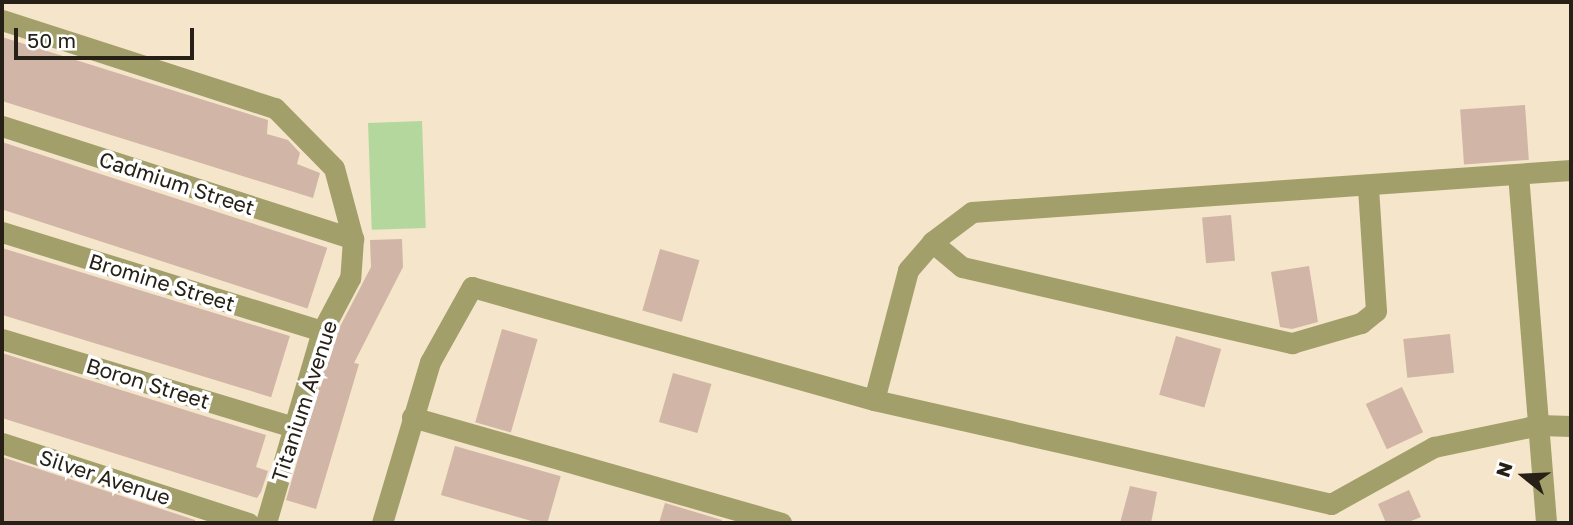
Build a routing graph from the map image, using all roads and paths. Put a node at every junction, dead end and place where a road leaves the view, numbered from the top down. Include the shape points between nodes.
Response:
1 (2, 20) edge
2 (2, 126) edge
3 (1571, 170) edge
4 (1518, 174) junction
5 (1368, 187) junction
6 (2, 232) edge
7 (353, 239) junction
8 (932, 242) junction
9 (323, 331) junction
10 (2, 339) edge
11 (873, 400) junction
12 (412, 417) junction
13 (1539, 425) junction
14 (1571, 426) edge
15 (293, 427) junction
16 (2, 443) edge
17 (1328, 513) edge
18 (248, 523) edge
19 (266, 523) edge
20 (382, 523) edge
21 (781, 523) edge
22 (1546, 523) edge

1 - 7 street, Titanium Avenue via 275,108 334,168
2 - 7 street, Cadmium Street
3 - 4 street
4 - 5 street
4 - 13 street
5 - 8 street via 972,212
5 - 8 street via 1377,311 1361,323 1292,343 962,267
6 - 9 street, Bromine Street
7 - 9 street, Titanium Avenue via 350,278
8 - 11 street via 908,270
9 - 15 street, Titanium Avenue
10 - 15 street, Boron Street
11 - 12 street via 472,287 430,362
11 - 17 street
12 - 20 street
12 - 21 street
13 - 14 street
13 - 17 street via 1434,447
13 - 22 street
15 - 19 street, Titanium Avenue
16 - 18 street, Silver Avenue

